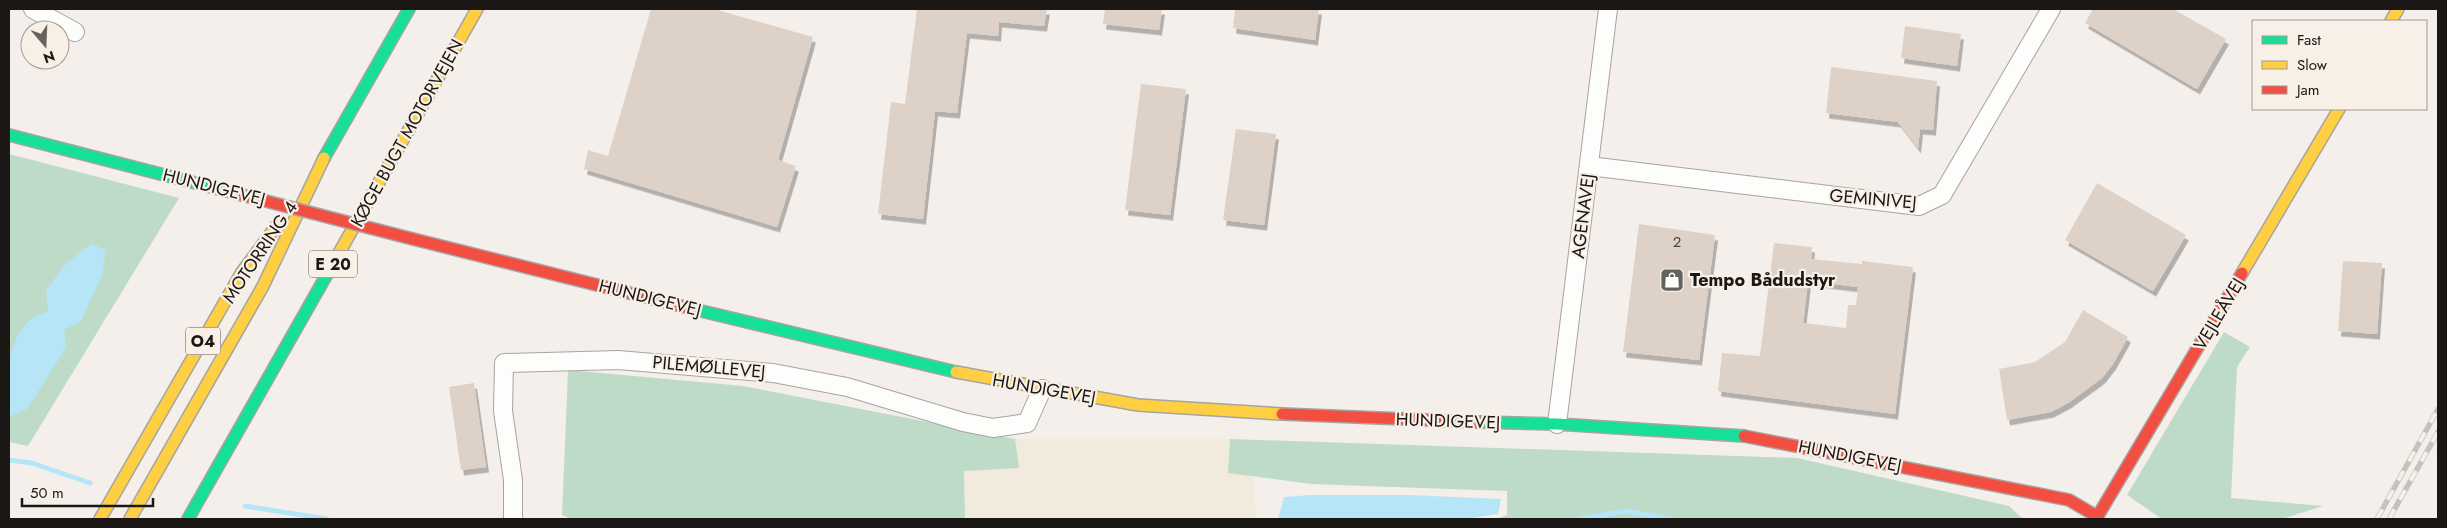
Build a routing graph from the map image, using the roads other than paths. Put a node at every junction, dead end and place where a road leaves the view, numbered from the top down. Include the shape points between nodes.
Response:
1 (33, 9) edge
2 (409, 9) edge
3 (477, 9) edge
4 (1608, 9) edge
5 (2051, 9) edge
6 (2398, 9) edge
7 (2391, 20) edge
8 (75, 32) dead end
9 (2338, 110) edge
10 (9, 135) edge
11 (1589, 166) junction
12 (318, 169) junction
13 (1042, 389) junction
14 (1557, 424) junction
15 (2097, 518) edge
16 (100, 519) edge
17 (130, 519) edge
18 (188, 519) edge
19 (512, 519) edge

1 - 8 street
2 - 12 main road
3 - 18 main road, KØGE BUGT MOTORVEJEN / E 20
4 - 11 street, AGENAVEJ
5 - 11 street, GEMINIVEJ via 1942,195 1919,206
6 - 7 main road
9 - 15 main road, VEJLEÅVEJ
10 - 13 main road, HUNDIGEVEJ, bridge via 923,366
11 - 14 street, AGENAVEJ
12 - 16 main road, MOTORRING 4 / O4 via 242,272
12 - 17 main road via 263,286
13 - 14 main road, HUNDIGEVEJ via 1138,404 1346,418
13 - 19 street, PILEMØLLEVEJ via 1027,423 993,428 847,387 773,373 618,360 504,363 503,411 513,480
14 - 15 main road, HUNDIGEVEJ via 1756,437 2069,500

